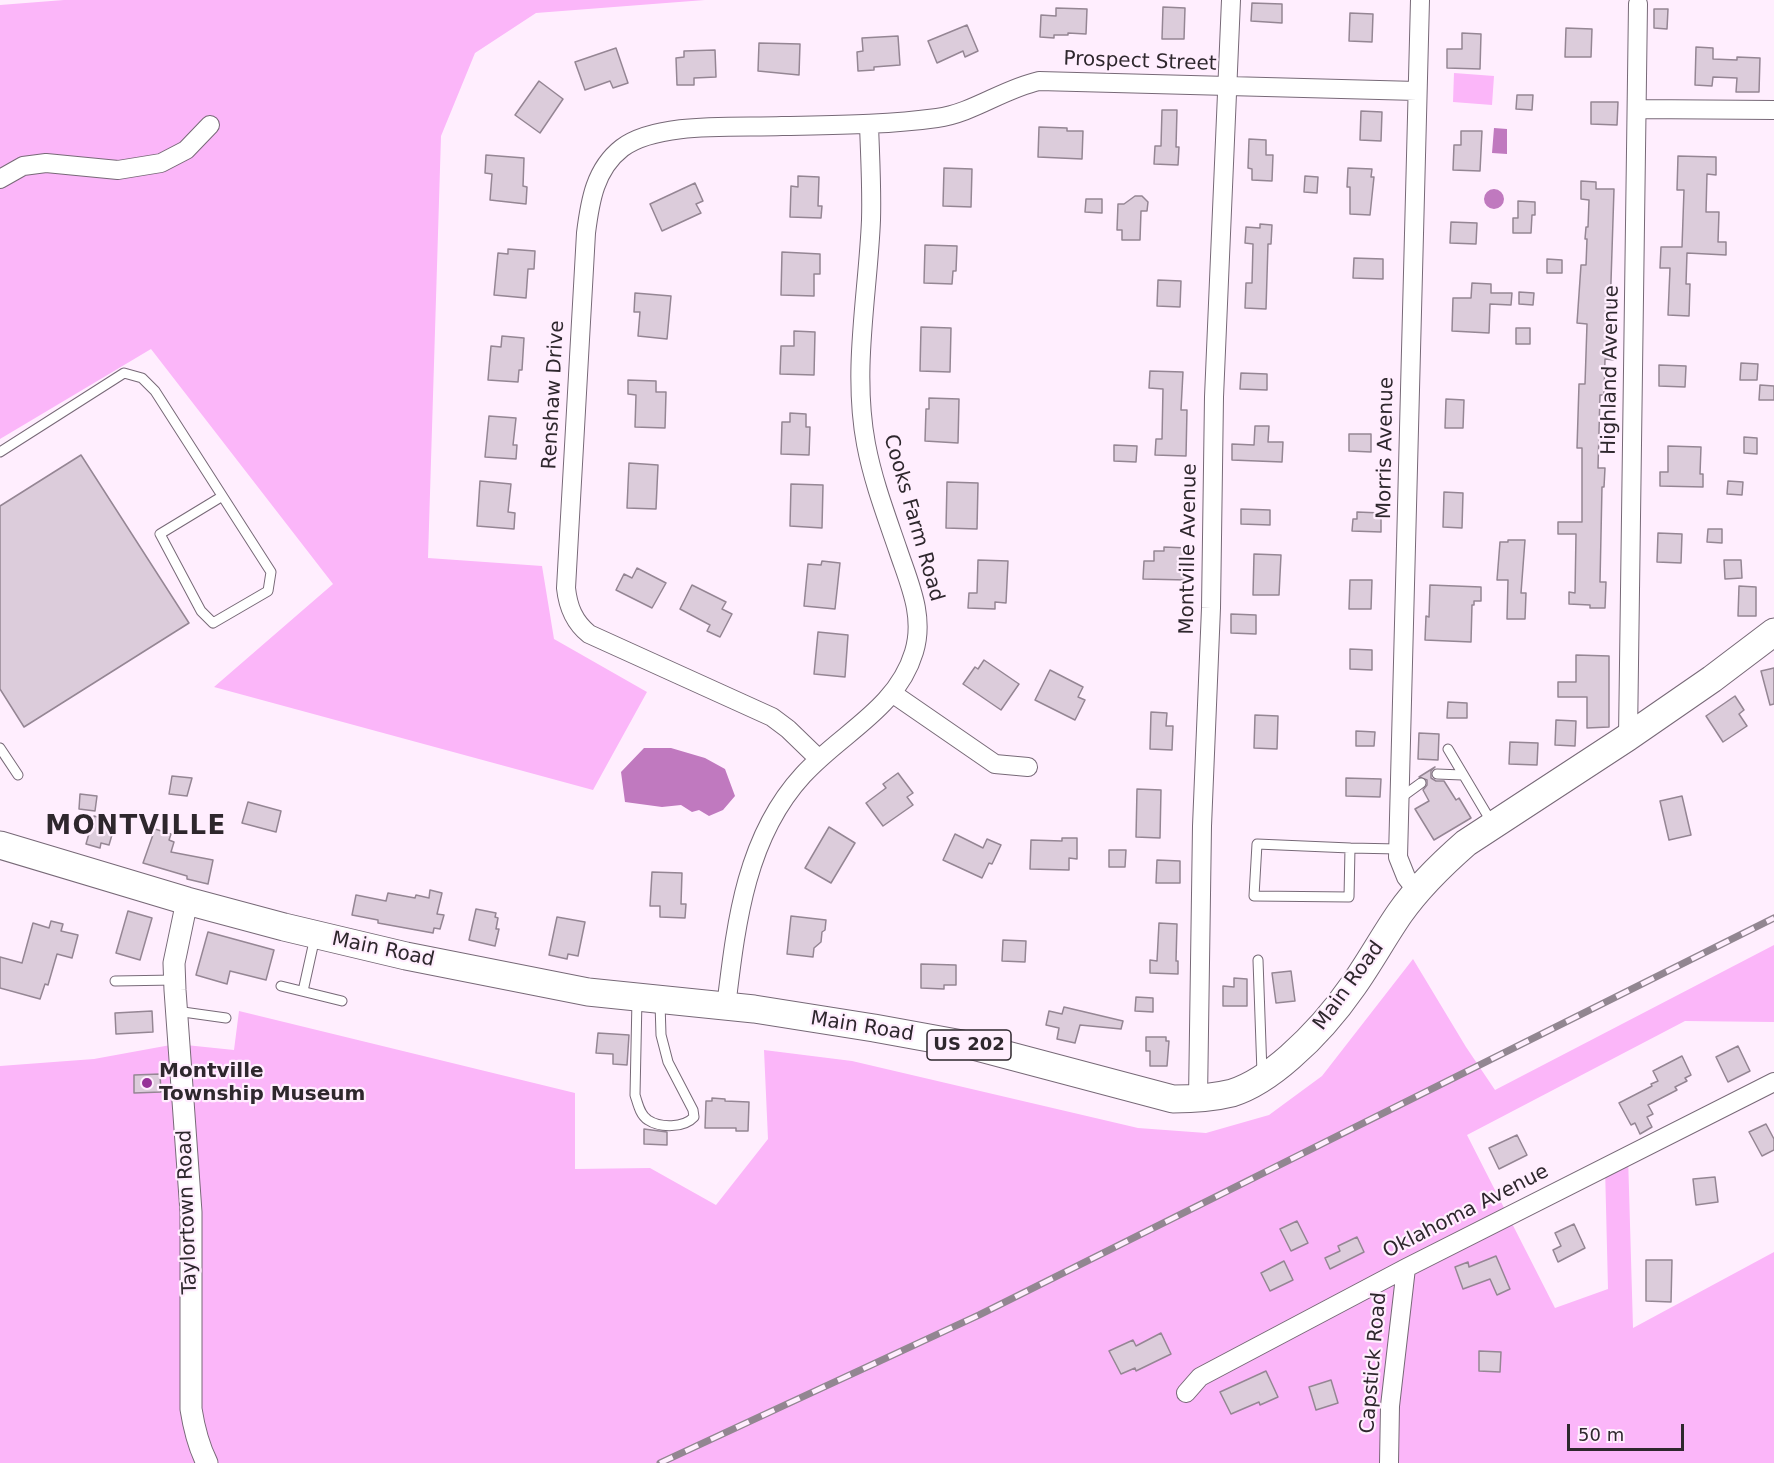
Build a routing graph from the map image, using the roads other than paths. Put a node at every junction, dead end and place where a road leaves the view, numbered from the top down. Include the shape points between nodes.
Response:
1 (1231, 0) edge
2 (1420, 0) edge
3 (1638, 4) dead end
4 (1227, 87) junction
5 (1418, 91) junction
6 (1637, 109) junction
7 (1774, 110) edge
8 (869, 124) junction
9 (210, 126) dead end
10 (0, 179) edge
11 (0, 452) edge
12 (221, 497) junction
13 (1770, 639) edge
14 (892, 693) junction
15 (1628, 737) junction
16 (0, 748) edge
17 (1448, 749) dead end
18 (819, 759) junction
19 (1028, 767) dead end
20 (1437, 774) dead end
21 (18, 775) dead end
22 (1462, 775) junction
23 (1421, 783) dead end
24 (1399, 799) junction
25 (1493, 825) junction
26 (0, 845) edge
27 (1350, 848) junction
28 (1398, 849) junction
29 (1417, 891) junction
30 (187, 901) junction
31 (315, 935) junction
32 (1258, 960) dead end
33 (175, 980) junction
34 (115, 981) dead end
35 (281, 986) dead end
36 (303, 991) junction
37 (648, 999) junction
38 (342, 1001) dead end
39 (726, 1007) junction
40 (176, 1011) junction
41 (226, 1018) dead end
42 (1262, 1078) junction
43 (1774, 1082) edge
44 (1198, 1099) junction
45 (1406, 1268) junction
46 (1186, 1394) dead end
47 (201, 1459) edge
48 (1389, 1463) edge

1 - 4 street, Montville Avenue
2 - 5 street, Morris Avenue
3 - 6 street, Highland Avenue
4 - 5 street, Prospect Street
4 - 8 street, Prospect Street via 1039,81 951,116
4 - 44 street, Montville Avenue via 1214,397
5 - 24 street, Morris Avenue
6 - 7 street
6 - 15 street, Highland Avenue
8 - 14 street, Cooks Farm Road via 871,218 861,357 862,410 872,474 912,588 918,620 907,672
8 - 18 street, Renshaw Drive via 692,128 638,139 606,165 589,205 586,233 566,588 570,609 581,627 613,647 772,717
9 - 10 street via 186,150 161,163 118,170 46,163 24,166
11 - 12 lane via 124,373 142,378 155,391
12 - 12 lane via 271,572 268,591 213,623 201,611 160,534
13 - 15 main road, Main Road / US 202
14 - 18 street, Cooks Farm Road via 872,716
14 - 19 street via 995,764
15 - 25 main road, Main Road / US 202
16 - 21 lane
17 - 22 lane
18 - 39 street, Cooks Farm Road via 789,793 758,849 736,923
20 - 22 lane
22 - 25 lane
23 - 24 lane
24 - 28 street, Morris Avenue
25 - 29 main road, Main Road / US 202 via 1466,843
26 - 30 main road, Main Road / US 202
27 - 27 lane via 1349,897 1254,896 1257,844
27 - 28 lane
28 - 29 street, Morris Avenue via 1406,878
29 - 42 main road, Main Road / US 202 via 1335,1011 1306,1042
30 - 31 main road, Main Road / US 202
30 - 33 street, Taylortown Road via 174,963
31 - 36 lane
31 - 37 main road, Main Road / US 202 via 588,992
32 - 42 lane
33 - 34 lane
33 - 40 street, Taylortown Road
35 - 36 lane
36 - 38 lane
37 - 37 lane via 668,1062 693,1110 689,1122 666,1126 648,1120 639,1110 635,1095
37 - 39 main road, Main Road / US 202
39 - 44 main road, Main Road / US 202 via 973,1046 1173,1098
40 - 41 lane
40 - 47 street, Taylortown Road via 191,1212 191,1409
42 - 44 main road, Main Road / US 202 via 1233,1092
43 - 45 street, Oklahoma Avenue
45 - 46 street, Oklahoma Avenue via 1200,1377
45 - 48 street, Capstick Road via 1390,1406

